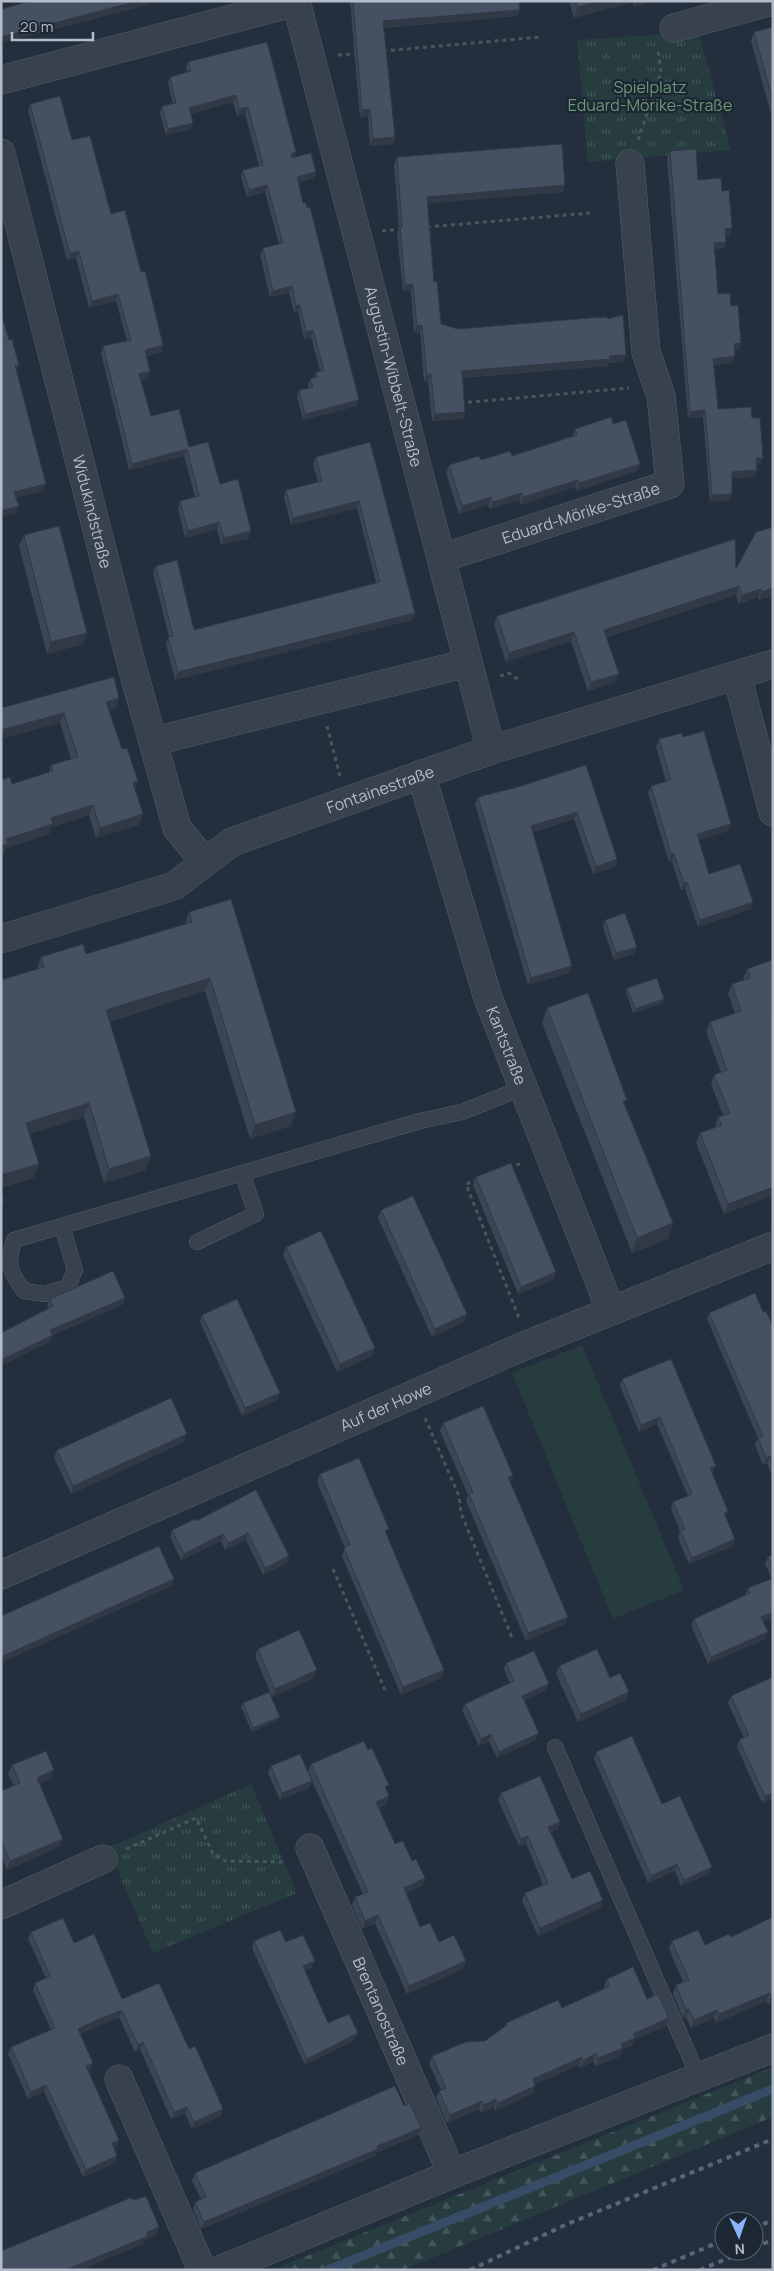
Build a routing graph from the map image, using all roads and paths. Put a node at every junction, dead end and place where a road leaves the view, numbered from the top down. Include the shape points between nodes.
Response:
1 (772, 1) edge
2 (296, 2) edge
3 (674, 28) joint
4 (541, 38) dead end
5 (378, 52) edge
6 (358, 54) edge
7 (310, 58) junction
8 (1, 80) edge
9 (1, 153) edge
10 (630, 164) joint
11 (590, 213) dead end
12 (425, 227) edge
13 (406, 229) edge
14 (357, 233) junction
15 (630, 388) dead end
16 (452, 403) edge
17 (442, 558) junction
18 (468, 663) junction
19 (773, 664) edge
20 (737, 676) junction
21 (320, 700) junction
22 (154, 741) junction
23 (491, 750) junction
24 (422, 774) junction
25 (347, 801) junction
26 (773, 812) edge
27 (204, 862) junction
28 (1, 939) edge
29 (522, 1088) junction
30 (548, 1153) junction
31 (502, 1170) edge
32 (242, 1173) junction
33 (484, 1177) edge
34 (62, 1226) junction
35 (197, 1242) dead end
36 (773, 1246) edge
37 (611, 1311) junction
38 (530, 1344) junction
39 (414, 1393) junction
40 (333, 1569) dead end
41 (1, 1575) edge
42 (513, 1640) dead end
43 (385, 1690) dead end
44 (555, 1747) dead end
45 (314, 1857) joint
46 (103, 1859) joint
47 (1, 1905) edge
48 (773, 2048) edge
49 (699, 2078) junction
50 (119, 2079) dead end
51 (452, 2174) junction
52 (202, 2270) edge
53 (220, 2270) edge

1 - 3 street
2 - 7 street, Augustin-Wibbelt-Straße
2 - 8 street
3 - 10 path via 655,31 661,72
4 - 5 path
6 - 7 path
7 - 14 street, Augustin-Wibbelt-Straße
9 - 22 street, Widukindstraße
10 - 17 street, Eduard-Mörike-Straße via 646,352 662,396 670,484
11 - 12 path
13 - 14 path
14 - 17 street, Augustin-Wibbelt-Straße
15 - 16 path
17 - 18 street, Augustin-Wibbelt-Straße
18 - 21 street
18 - 23 street, Augustin-Wibbelt-Straße
19 - 20 street, Fontainestraße
20 - 23 street, Fontainestraße
20 - 26 street
21 - 22 street
21 - 25 path
22 - 27 street, Widukindstraße via 178,828
23 - 24 street, Fontainestraße
24 - 25 street, Fontainestraße
24 - 29 street, Kantstraße via 488,998
25 - 27 street, Fontainestraße via 232,842
27 - 28 street, Fontainestraße via 174,886
29 - 30 street, Kantstraße
29 - 32 lane via 462,1112 420,1121
30 - 31 path
30 - 37 street, Kantstraße
32 - 34 lane
32 - 35 lane via 256,1214
33 - 38 path via 466,1184
34 - 34 lane via 14,1240 10,1255 11,1275 24,1291 45,1294 68,1287 75,1270
36 - 37 street, Auf der Howe
37 - 38 street, Auf der Howe
38 - 39 street, Auf der Howe
39 - 41 street, Auf der Howe
39 - 42 path via 459,1496 461,1513
40 - 43 path
44 - 49 lane
45 - 46 path via 296,1874 292,1862 225,1860 213,1854 196,1818
45 - 51 street, Brentanostraße
46 - 47 street
48 - 49 street
49 - 51 street
50 - 52 street
51 - 53 street

